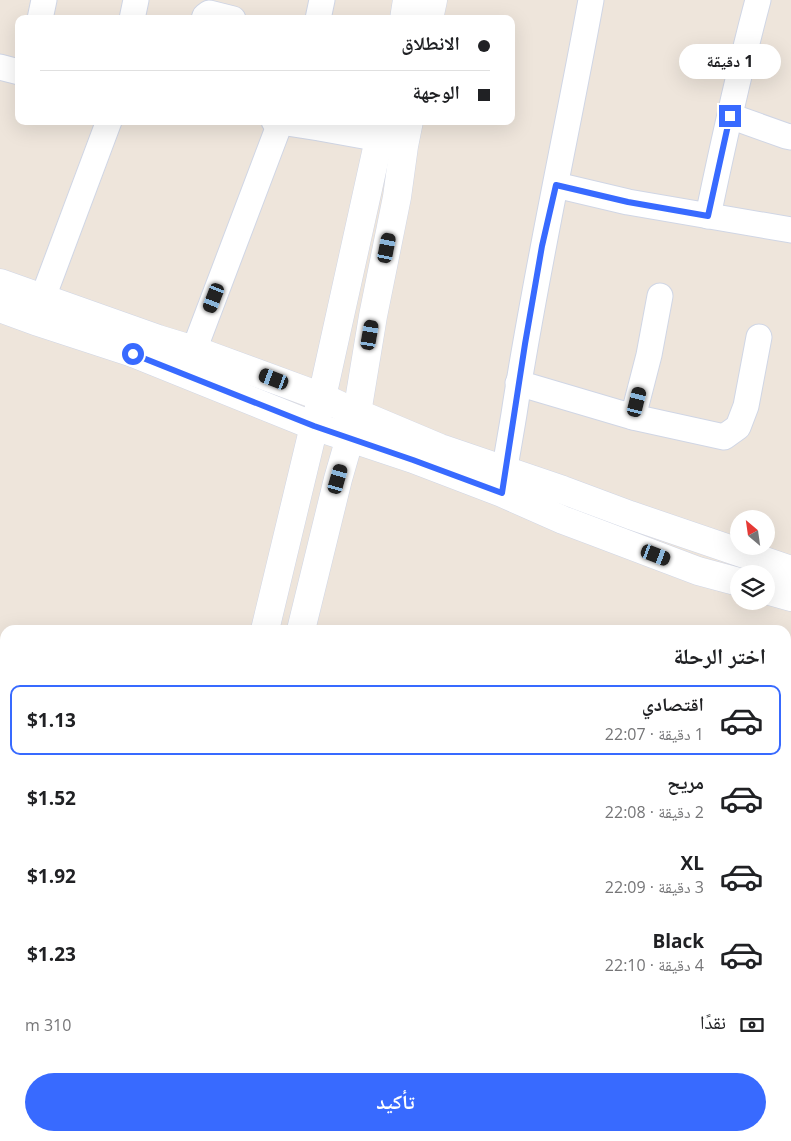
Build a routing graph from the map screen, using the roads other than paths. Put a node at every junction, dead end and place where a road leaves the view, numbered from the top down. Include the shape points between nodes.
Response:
1 (44, 0) edge
2 (136, 0) edge
3 (322, 0) edge
4 (407, 0) edge
5 (433, 0) edge
6 (591, 0) edge
7 (758, 0) edge
8 (41, 15) edge
9 (133, 15) edge
10 (319, 15) edge
11 (405, 15) edge
12 (430, 15) edge
13 (0, 68) edge
14 (15, 71) edge
15 (730, 116) junction
16 (107, 125) edge
17 (276, 125) edge
18 (298, 125) edge
19 (394, 132) edge
20 (791, 137) edge
21 (556, 185) junction
22 (708, 216) junction
23 (791, 230) edge
24 (0, 283) edge
25 (660, 296) dead end
26 (0, 308) edge
27 (38, 310) junction
28 (759, 337) dead end
29 (194, 350) junction
30 (518, 383) junction
31 (322, 397) junction
32 (633, 417) junction
33 (314, 426) junction
34 (354, 426) junction
35 (503, 481) junction
36 (791, 570) edge
37 (730, 580) edge
38 (775, 593) edge
39 (791, 597) edge
40 (267, 625) edge
41 (302, 625) edge

1 - 8 street
2 - 9 street
3 - 10 street
4 - 11 main road
5 - 12 main road
6 - 21 street
7 - 15 street
13 - 14 street
15 - 20 street
15 - 22 street
16 - 27 street
17 - 29 street
18 - 19 street
19 - 31 main road
19 - 34 main road via 396,197
21 - 22 street
21 - 30 street
22 - 23 street
24 - 27 main road
25 - 32 street via 650,355
26 - 27 main road
27 - 29 main road
27 - 33 main road via 133,354
28 - 32 street via 746,406 738,427 724,437
29 - 31 main road
30 - 32 street
30 - 35 street
31 - 33 main road
31 - 34 main road
33 - 34 main road
33 - 40 main road
34 - 35 main road via 440,448
34 - 41 main road
35 - 36 main road via 563,490
35 - 37 main road via 563,520 698,571
38 - 39 main road

